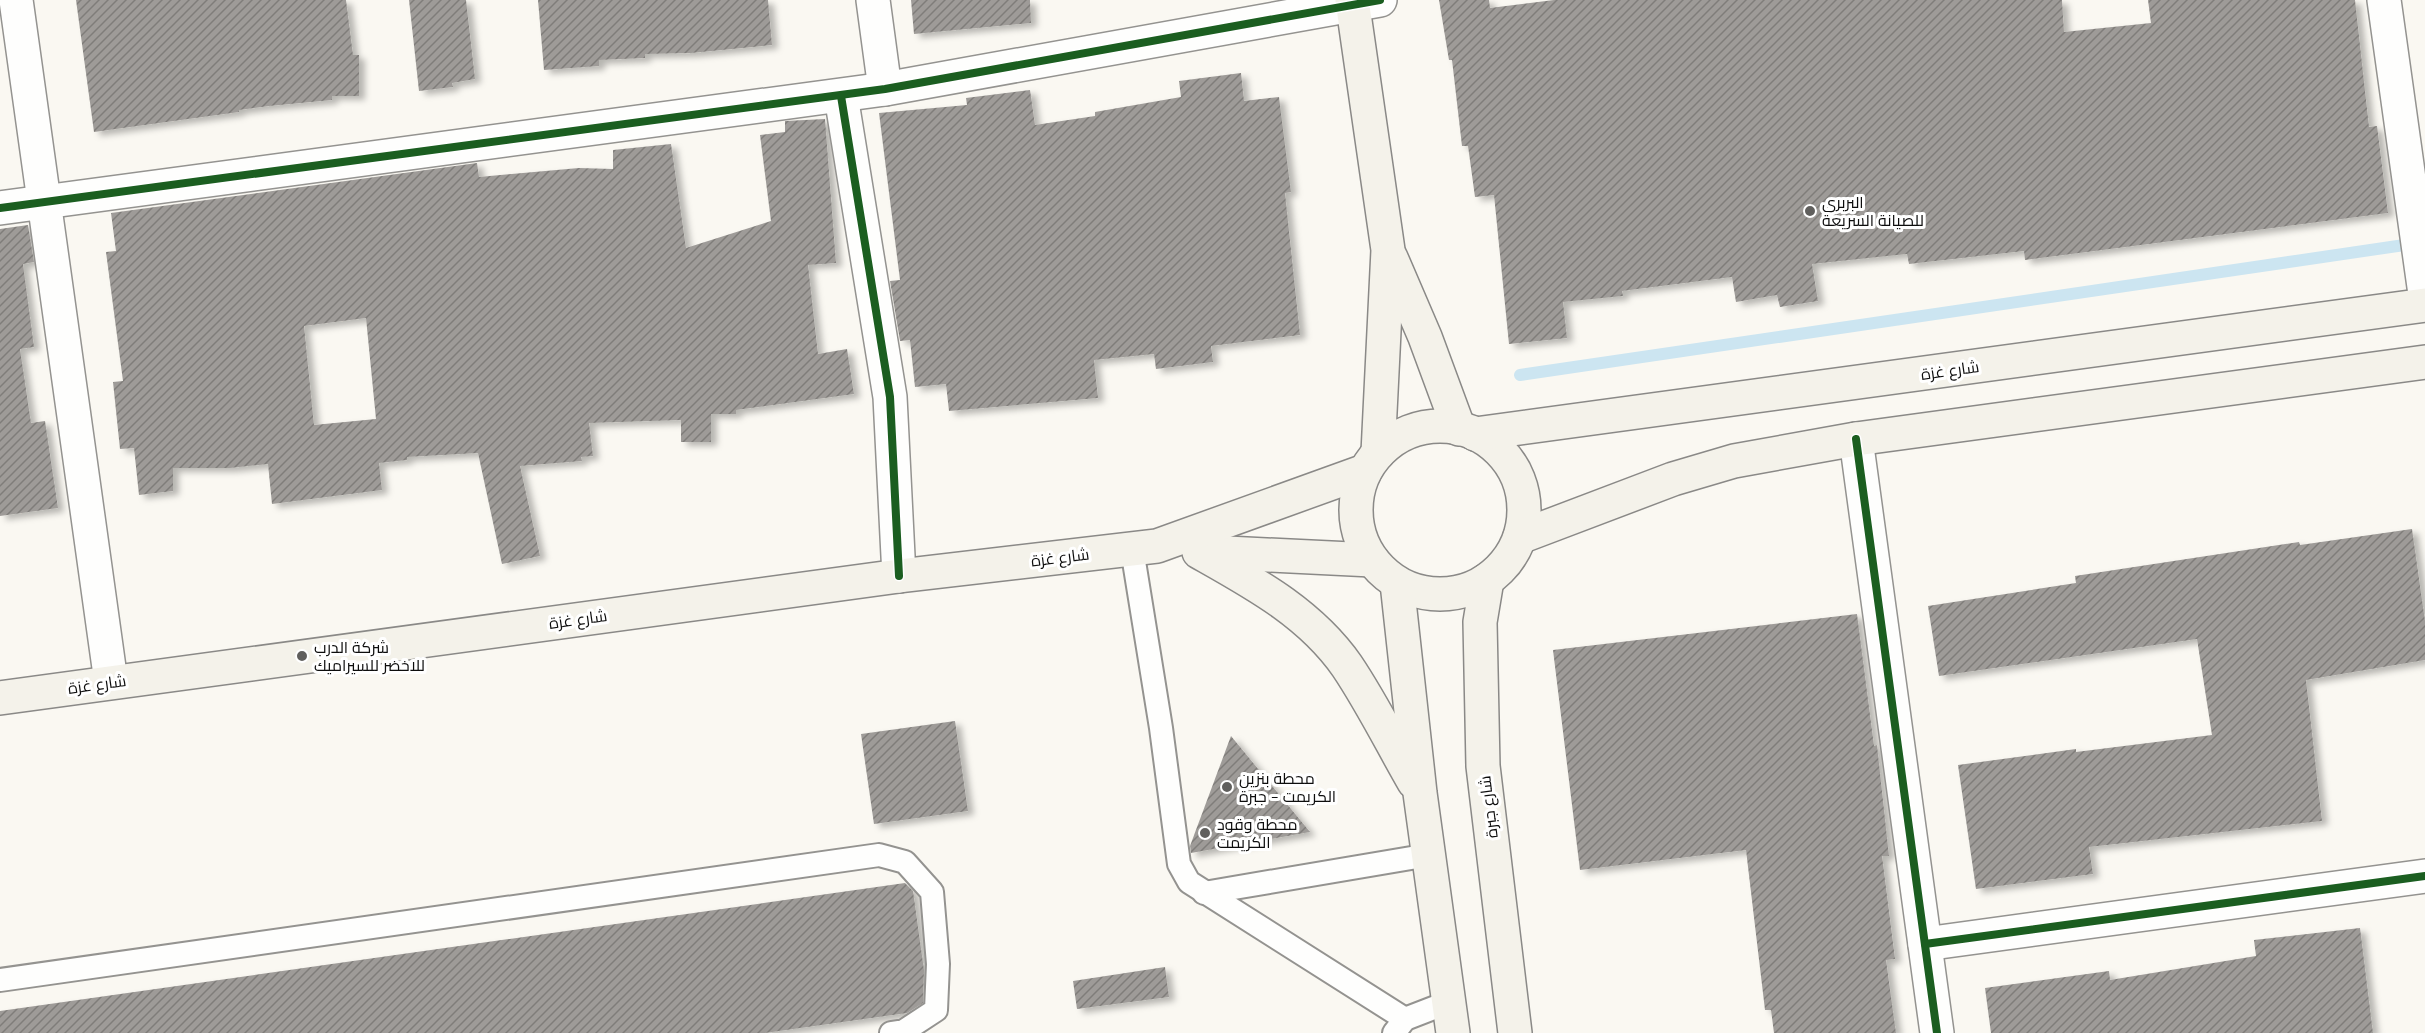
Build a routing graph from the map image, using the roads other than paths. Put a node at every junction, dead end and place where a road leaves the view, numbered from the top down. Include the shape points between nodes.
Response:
1 (16, 0) edge
2 (873, 0) edge
3 (2384, 0) edge
4 (1361, 1) edge
5 (885, 89) junction
6 (841, 96) junction
7 (44, 202) junction
8 (0, 208) edge
9 (1388, 250) junction
10 (2425, 294) edge
11 (2425, 305) edge
12 (2425, 362) edge
13 (1467, 431) junction
14 (1856, 439) junction
15 (1371, 462) junction
16 (1520, 537) junction
17 (1144, 548) junction
18 (1199, 552) junction
19 (1372, 560) junction
20 (900, 576) junction
21 (1487, 580) junction
22 (1397, 583) junction
23 (111, 682) junction
24 (0, 698) edge
25 (1420, 793) junction
26 (1429, 855) junction
27 (2425, 876) edge
28 (1204, 893) junction
29 (1925, 944) junction
30 (0, 980) edge
31 (1451, 1018) edge
32 (1399, 1026) edge
33 (891, 1033) edge
34 (1515, 1033) edge
35 (1937, 1033) edge

1 - 7 street
2 - 5 street
3 - 10 street
4 - 5 street
4 - 9 main road
5 - 6 street
6 - 7 street
6 - 20 street via 890,397
7 - 8 street
7 - 23 street
9 - 13 main road
9 - 15 main road
11 - 13 main road, شارع غزة
12 - 14 main road
13 - 15 main road via 1437,426 1415,430 1395,440
13 - 16 main road via 1500,452 1518,476 1525,506
14 - 16 main road via 1734,461 1673,479
14 - 29 street
15 - 17 main road, شارع غزة
15 - 19 main road via 1356,501 1358,532
16 - 21 main road via 1508,561
17 - 18 main road, شارع غزة
17 - 20 main road, شارع غزة
17 - 28 lane via 1179,864 1190,882
18 - 19 main road, شارع غزة
18 - 25 main road via 1265,589 1317,632 1346,666
19 - 22 main road
20 - 23 main road, شارع غزة
21 - 22 main road via 1458,592 1427,594
21 - 34 main road, شارع جبرة via 1480,622 1483,766
22 - 25 main road
23 - 24 main road, شارع غزة
25 - 26 main road
26 - 28 lane
26 - 31 main road
27 - 29 street
28 - 32 lane
29 - 35 street
30 - 33 lane via 879,855 905,862 932,892 938,964 936,1010 904,1031
31 - 32 lane

